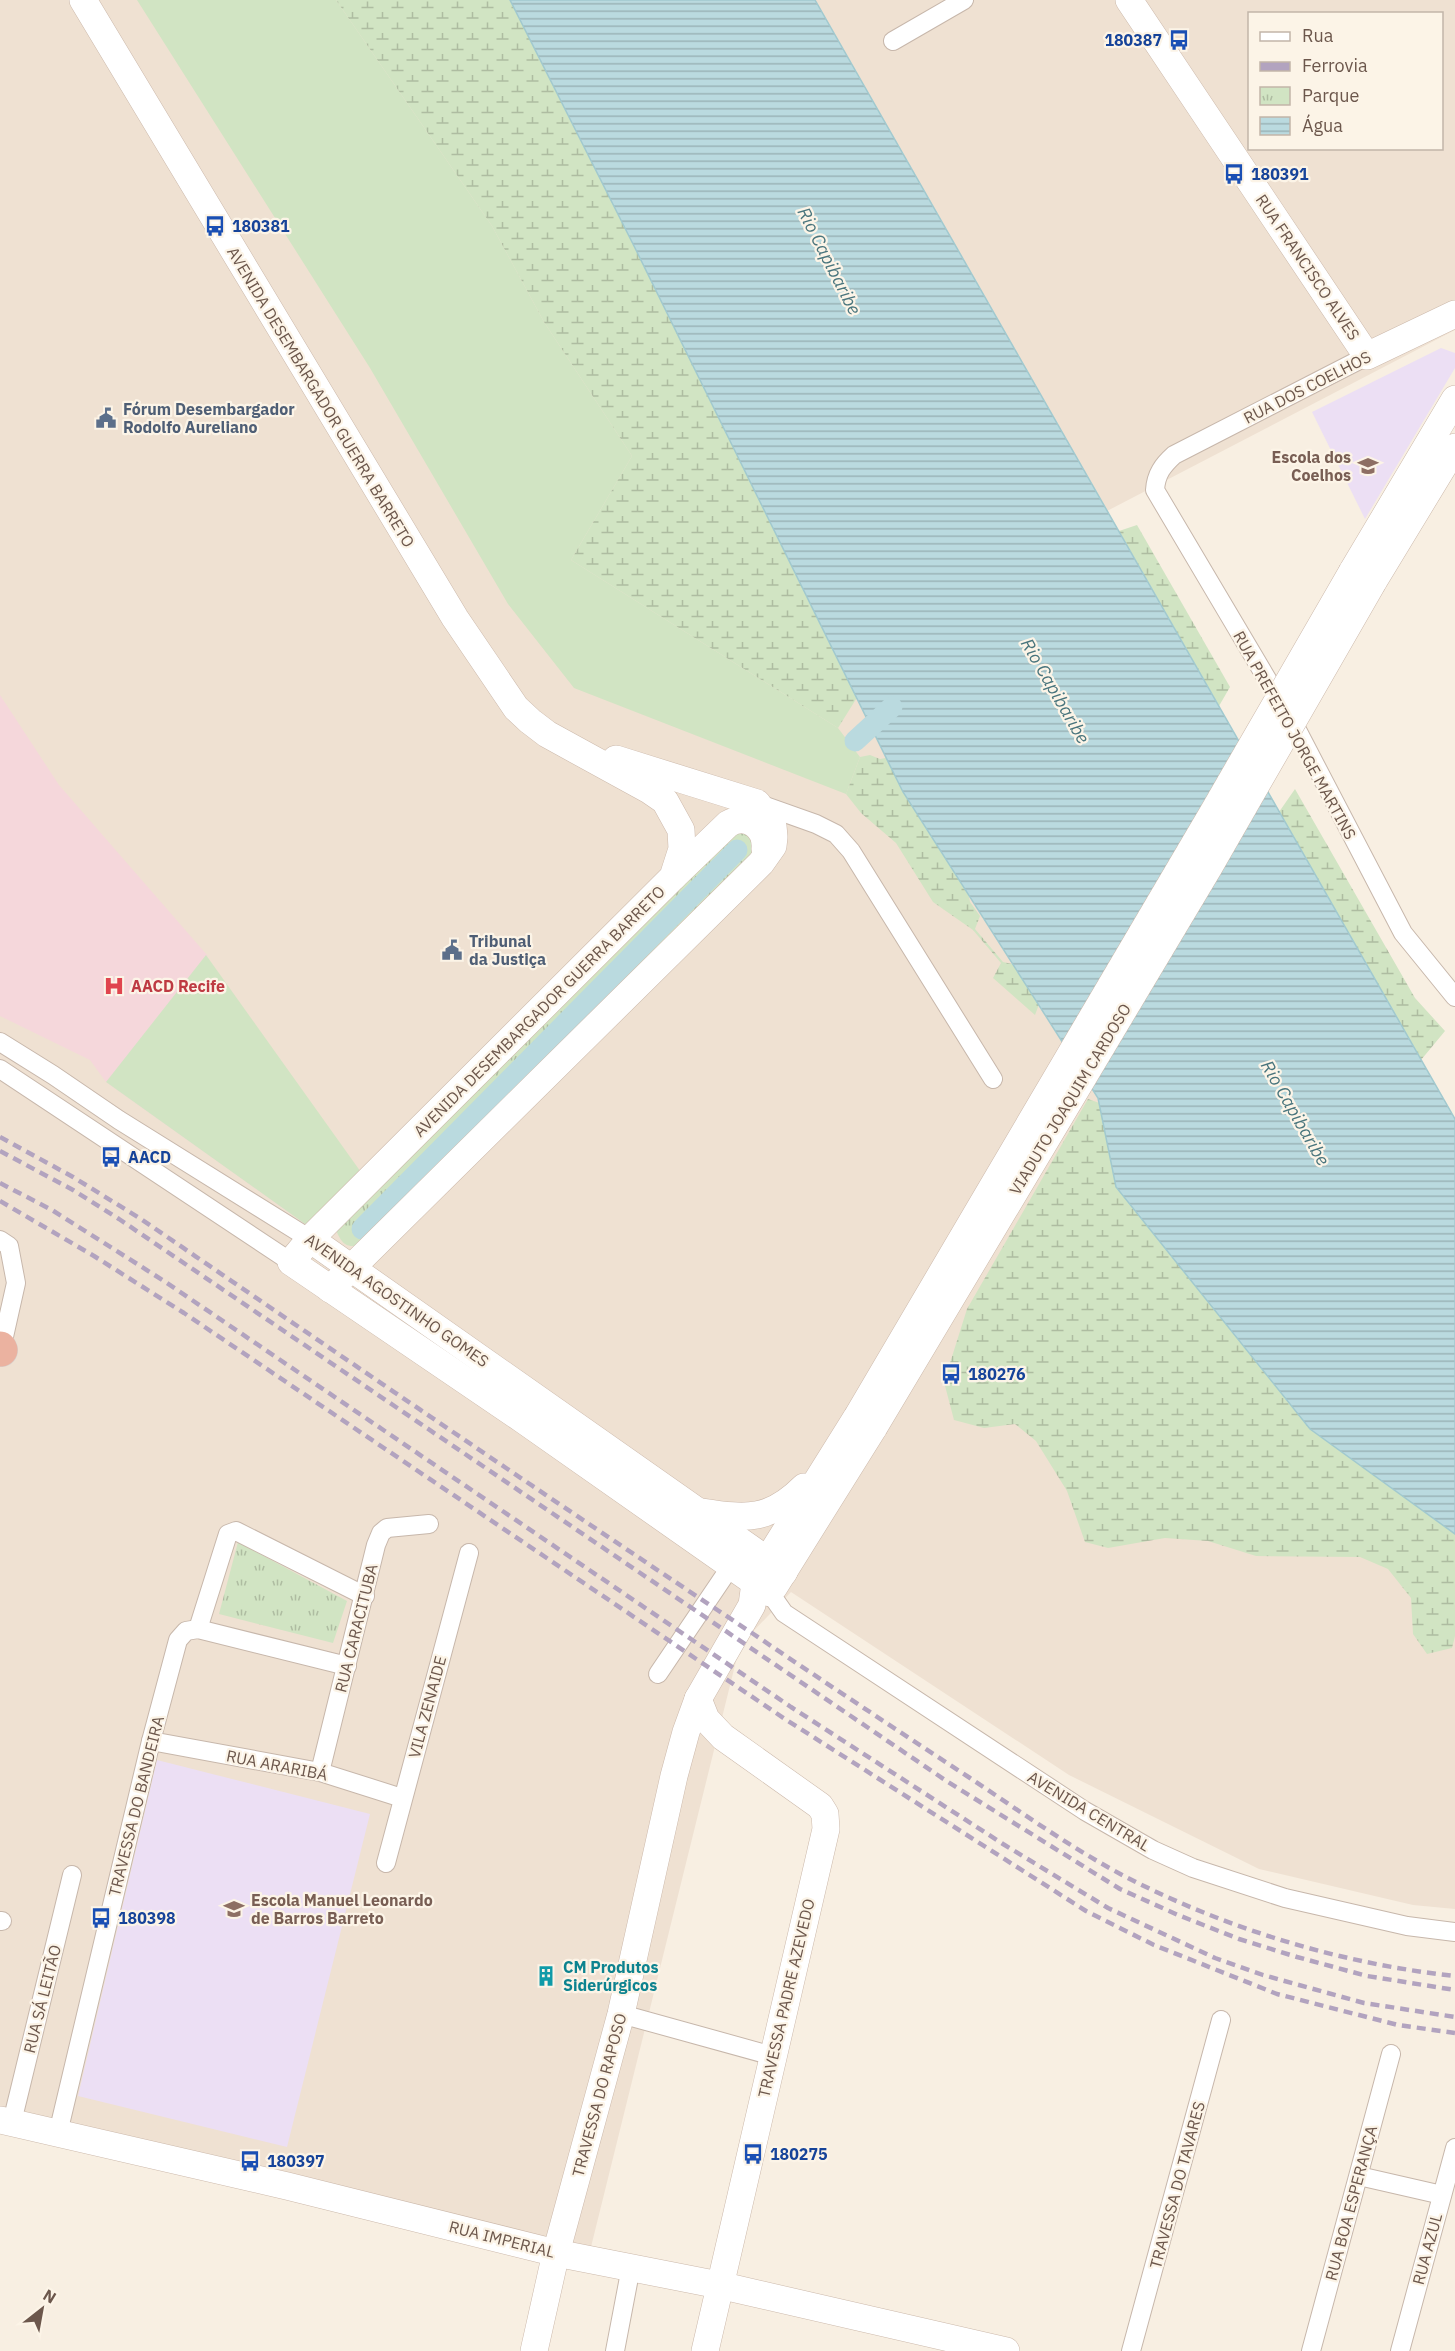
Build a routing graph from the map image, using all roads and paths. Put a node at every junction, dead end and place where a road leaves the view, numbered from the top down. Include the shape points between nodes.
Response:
1 (82, 0) edge
2 (964, 0) edge
3 (1129, 0) edge
4 (892, 41) dead end
5 (1455, 314) edge
6 (1342, 319) junction
7 (1417, 332) junction
8 (1455, 333) edge
9 (1367, 356) junction
10 (1455, 399) edge
11 (1455, 447) edge
12 (1163, 465) joint
13 (1362, 577) junction
14 (564, 743) junction
15 (757, 803) junction
16 (765, 860) junction
17 (673, 877) junction
18 (1455, 997) edge
19 (0, 1042) edge
20 (0, 1069) edge
21 (993, 1079) dead end
22 (310, 1239) junction
23 (4, 1243) edge
24 (291, 1262) junction
25 (352, 1267) junction
26 (330, 1289) junction
27 (0, 1350) edge
28 (865, 1422) junction
29 (834, 1452) junction
30 (699, 1512) junction
31 (429, 1524) dead end
32 (469, 1552) dead end
33 (730, 1566) junction
34 (766, 1583) junction
35 (364, 1596) junction
36 (198, 1629) junction
37 (347, 1666) junction
38 (658, 1674) dead end
39 (698, 1699) junction
40 (151, 1741) junction
41 (320, 1772) junction
42 (402, 1798) junction
43 (386, 1863) dead end
44 (72, 1875) dead end
45 (1455, 1932) edge
46 (621, 2014) junction
47 (1221, 2020) dead end
48 (1391, 2054) dead end
49 (773, 2055) junction
50 (6, 2121) edge
51 (58, 2133) junction
52 (1455, 2148) edge
53 (1359, 2176) junction
54 (1442, 2195) junction
55 (556, 2253) junction
56 (632, 2267) junction
57 (719, 2285) junction
58 (534, 2351) edge
59 (615, 2351) edge
60 (705, 2351) edge
61 (1006, 2351) edge
62 (1131, 2351) edge
63 (1311, 2351) edge
64 (1400, 2351) edge

1 - 14 street, AVENIDA DESEMBARGADOR GUERRA BARRETO via 455,618 516,708 530,722
2 - 4 street
3 - 6 street, RUA FRANCISCO ALVES
5 - 7 street, RUA DOS COELHOS
6 - 7 street via 1383,332
6 - 9 street, RUA FRANCISCO ALVES
7 - 8 street
7 - 9 street, RUA DOS COELHOS
9 - 12 street, RUA DOS COELHOS via 1174,454
10 - 13 street
11 - 13 street
12 - 18 street, RUA PREFEITO JORGE MARTINS via 1155,490 1296,728 1403,933
13 - 28 street, VIADUTO JOAQUIM CARDOSO, bridge via 1215,809
14 - 15 street, AVENIDA DESEMBARGADOR GUERRA BARRETO
14 - 17 street, AVENIDA DESEMBARGADOR GUERRA BARRETO via 665,801 681,830 682,849
15 - 16 street via 773,826 772,846
15 - 21 street, AVENIDA DESEMBARGADOR GUERRA BARRETO via 836,834 851,851
16 - 17 street via 766,844 755,825 736,819
16 - 25 street
17 - 22 street, AVENIDA DESEMBARGADOR GUERRA BARRETO
19 - 22 street, AVENIDA AGOSTINHO GOMES
20 - 24 street, AVENIDA AGOSTINHO GOMES
22 - 24 street, AVENIDA DESEMBARGADOR GUERRA BARRETO
22 - 25 street, AVENIDA AGOSTINHO GOMES
23 - 27 street via 16,1283
24 - 26 street, AVENIDA AGOSTINHO GOMES
25 - 26 street
25 - 30 street, AVENIDA AGOSTINHO GOMES
26 - 33 street, AVENIDA AGOSTINHO GOMES
28 - 29 street, VIADUTO JOAQUIM CARDOSO
28 - 34 street, VIADUTO JOAQUIM CARDOSO
29 - 30 street via 808,1484 781,1507 752,1517
29 - 34 street, VIADUTO JOAQUIM CARDOSO
30 - 34 street, AVENIDA AGOSTINHO GOMES
31 - 35 street, RUA CARACITUBA via 387,1528 381,1533
32 - 42 street, VILA ZENAIDE
33 - 34 street, AVENIDA AGOSTINHO GOMES
33 - 38 street
34 - 39 street, VIADUTO JOAQUIM CARDOSO
34 - 45 street, AVENIDA CENTRAL via 784,1613 1084,1811 1153,1850 1193,1868 1285,1898 1407,1926
35 - 36 street via 231,1531
35 - 37 street, RUA CARACITUBA
36 - 37 street
36 - 40 street, TRAVESSA DO BANDEIRA via 186,1631 178,1640
37 - 41 street, RUA CARACITUBA
39 - 46 street, TRAVESSA DO RAPOSO via 674,1776
39 - 49 street, TRAVESSA PADRE AZEVEDO via 713,1729 814,1800 825,1814
40 - 41 street, RUA ARARIBÁ
40 - 51 street, TRAVESSA DO BANDEIRA
41 - 42 street, RUA ARARIBÁ
42 - 43 street, VILA ZENAIDE
44 - 50 street, RUA SÁ LEITÃO
46 - 49 street
46 - 55 street, TRAVESSA DO RAPOSO
47 - 62 street, TRAVESSA DO TAVARES
48 - 53 street, RUA BOA ESPERANÇA
49 - 57 street, TRAVESSA PADRE AZEVEDO
50 - 51 street, RUA IMPERIAL
51 - 55 street, RUA IMPERIAL
52 - 54 street, RUA AZUL
53 - 54 street
53 - 63 street, RUA BOA ESPERANÇA
54 - 64 street, RUA AZUL
55 - 56 street, RUA IMPERIAL
55 - 58 street, TRAVESSA DO RAPOSO
56 - 57 street, RUA IMPERIAL
56 - 59 street
57 - 60 street, TRAVESSA PADRE AZEVEDO
57 - 61 street, RUA IMPERIAL

